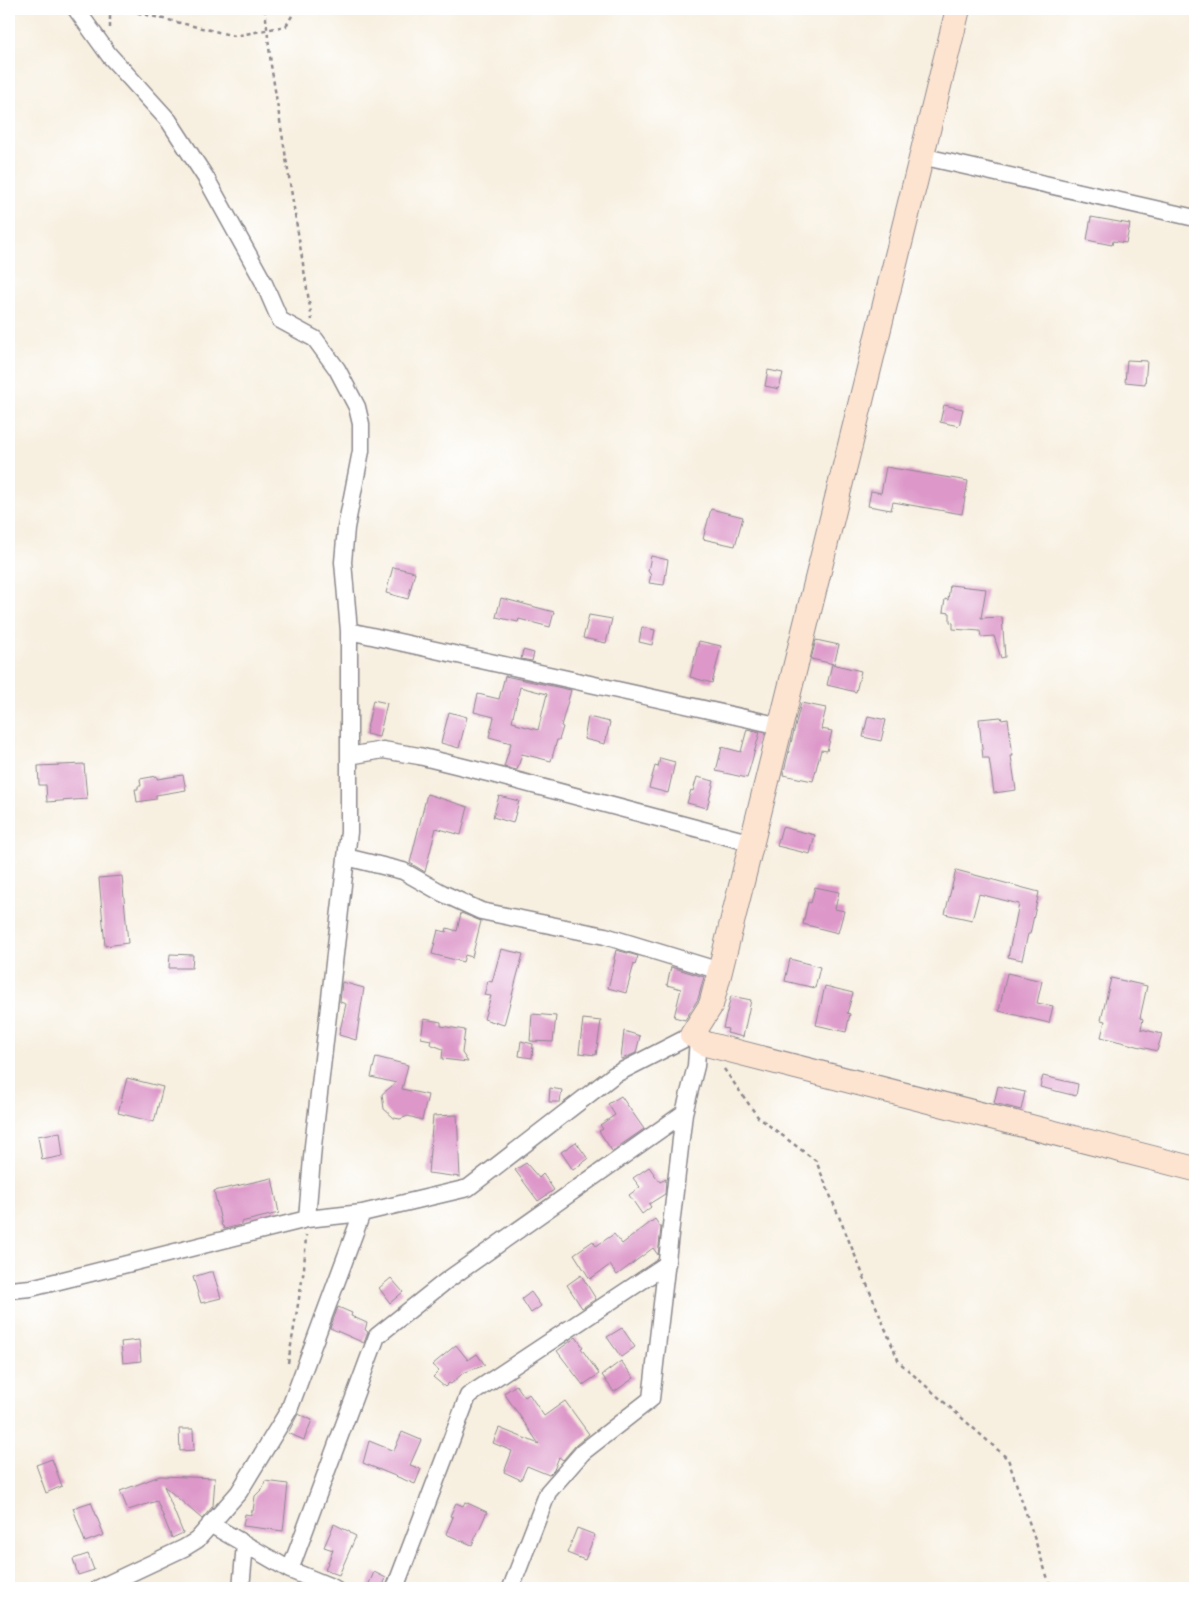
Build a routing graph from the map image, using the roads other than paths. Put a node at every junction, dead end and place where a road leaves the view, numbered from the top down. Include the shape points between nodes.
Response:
1 (76, 9) edge
2 (958, 9) edge
3 (921, 156) junction
4 (1195, 218) edge
5 (349, 631) junction
6 (781, 726) junction
7 (349, 756) junction
8 (752, 843) junction
9 (346, 857) junction
10 (720, 971) junction
11 (699, 1039) junction
12 (684, 1113) junction
13 (1195, 1169) edge
14 (362, 1213) junction
15 (308, 1219) junction
16 (667, 1264) junction
17 (9, 1290) edge
18 (210, 1524) junction
19 (245, 1544) junction
20 (290, 1570) junction
21 (126, 1582) edge
22 (99, 1588) edge
23 (241, 1588) edge
24 (334, 1588) edge
25 (395, 1588) edge
26 (511, 1588) edge

1 - 5 street via 109,55 170,122 259,272 280,320 315,339 337,369 357,406 361,451 343,562
2 - 3 street
3 - 4 street
3 - 6 street
5 - 6 street
5 - 7 street
6 - 8 street
7 - 8 street via 383,750 419,756
7 - 9 street
8 - 10 street
9 - 10 street via 403,871 481,910 605,936
9 - 15 street via 313,1146
10 - 11 street
11 - 12 street
11 - 13 street
11 - 14 street via 614,1075 468,1188
12 - 16 street
12 - 20 street via 446,1281 377,1336
14 - 15 street
14 - 18 street via 289,1410 239,1492
15 - 17 street via 31,1288
16 - 25 street via 468,1396
16 - 26 street via 651,1399 583,1452 548,1492
18 - 19 street
18 - 21 street via 196,1540
19 - 20 street
19 - 23 street
20 - 24 street
21 - 22 street

